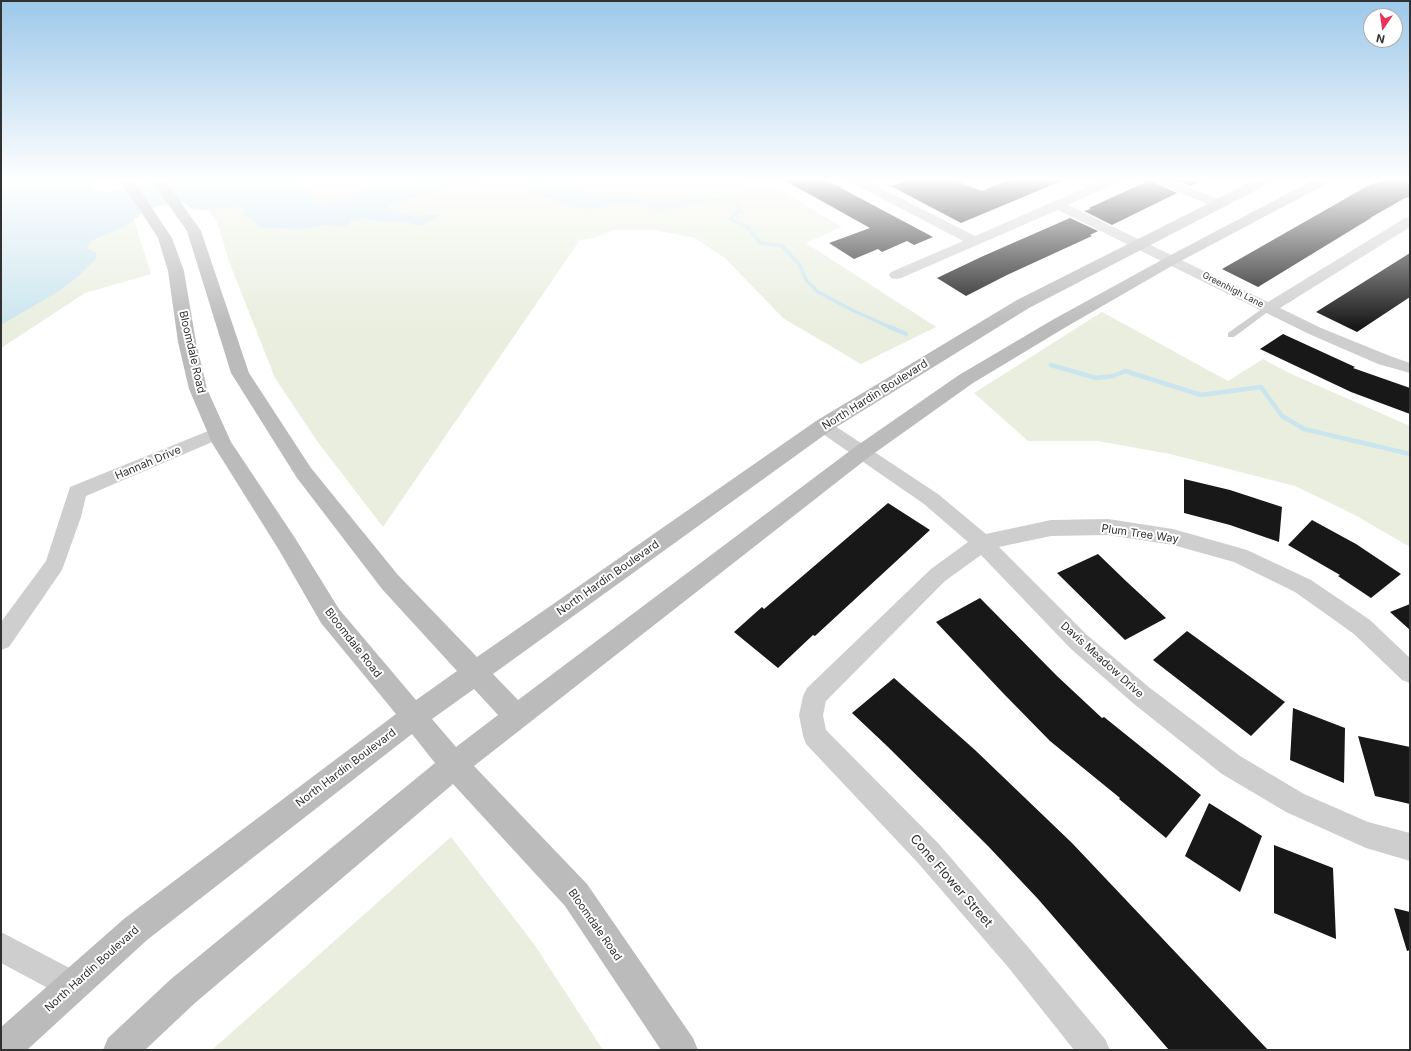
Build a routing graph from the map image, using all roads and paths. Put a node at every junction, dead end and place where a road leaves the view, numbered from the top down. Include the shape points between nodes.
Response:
1 (159, 229) edge
2 (193, 229) edge
3 (952, 229) edge
4 (1002, 229) edge
5 (1109, 229) edge
6 (1168, 229) edge
7 (1230, 229) edge
8 (1397, 229) edge
9 (974, 241) junction
10 (1140, 244) junction
11 (1172, 260) junction
12 (896, 274) dead end
13 (1269, 308) junction
14 (1231, 335) dead end
15 (1410, 368) edge
16 (823, 426) junction
17 (218, 433) junction
18 (862, 452) junction
19 (982, 543) junction
20 (1, 640) edge
21 (476, 672) junction
22 (1410, 673) edge
23 (811, 715) joint
24 (413, 717) junction
25 (517, 717) junction
26 (454, 766) junction
27 (1410, 847) edge
28 (1, 947) edge
29 (72, 986) junction
30 (1, 1050) edge
31 (120, 1050) edge
32 (681, 1050) edge
33 (1094, 1050) edge

1 - 17 street, Bloomdale Road via 176,271 187,342 198,389
2 - 21 street via 240,373 304,473 390,582
3 - 9 street
4 - 9 street
5 - 10 street, Greenhigh Lane
6 - 10 street, North Hardin Boulevard
7 - 11 street
8 - 13 street
9 - 12 street
10 - 11 street, Greenhigh Lane
10 - 16 street, North Hardin Boulevard via 1023,304
11 - 13 street, Greenhigh Lane
11 - 18 street via 966,379
13 - 14 lane
13 - 15 street, Greenhigh Lane via 1315,331
16 - 18 street, Davis Meadow Drive
16 - 21 street, North Hardin Boulevard
17 - 20 street, Hannah Drive via 78,492 56,564
17 - 24 street, Bloomdale Road via 330,616
18 - 19 street, Davis Meadow Drive via 932,498
18 - 25 street
19 - 22 street, Plum Tree Way via 1051,528 1108,527 1173,537 1240,556 1303,586 1362,627
19 - 23 street, Plum Tree Way via 938,575 816,696
19 - 27 street, Davis Meadow Drive via 1079,642 1142,696 1231,765 1309,810 1366,835
21 - 24 street, North Hardin Boulevard
21 - 25 street
23 - 33 street, Cone Flower Street via 815,736 928,853
24 - 26 street, Bloomdale Road
24 - 29 street, North Hardin Boulevard via 136,929
25 - 26 street
26 - 31 street via 183,991
26 - 32 street, Bloomdale Road via 576,895
28 - 29 street
29 - 30 street, North Hardin Boulevard

